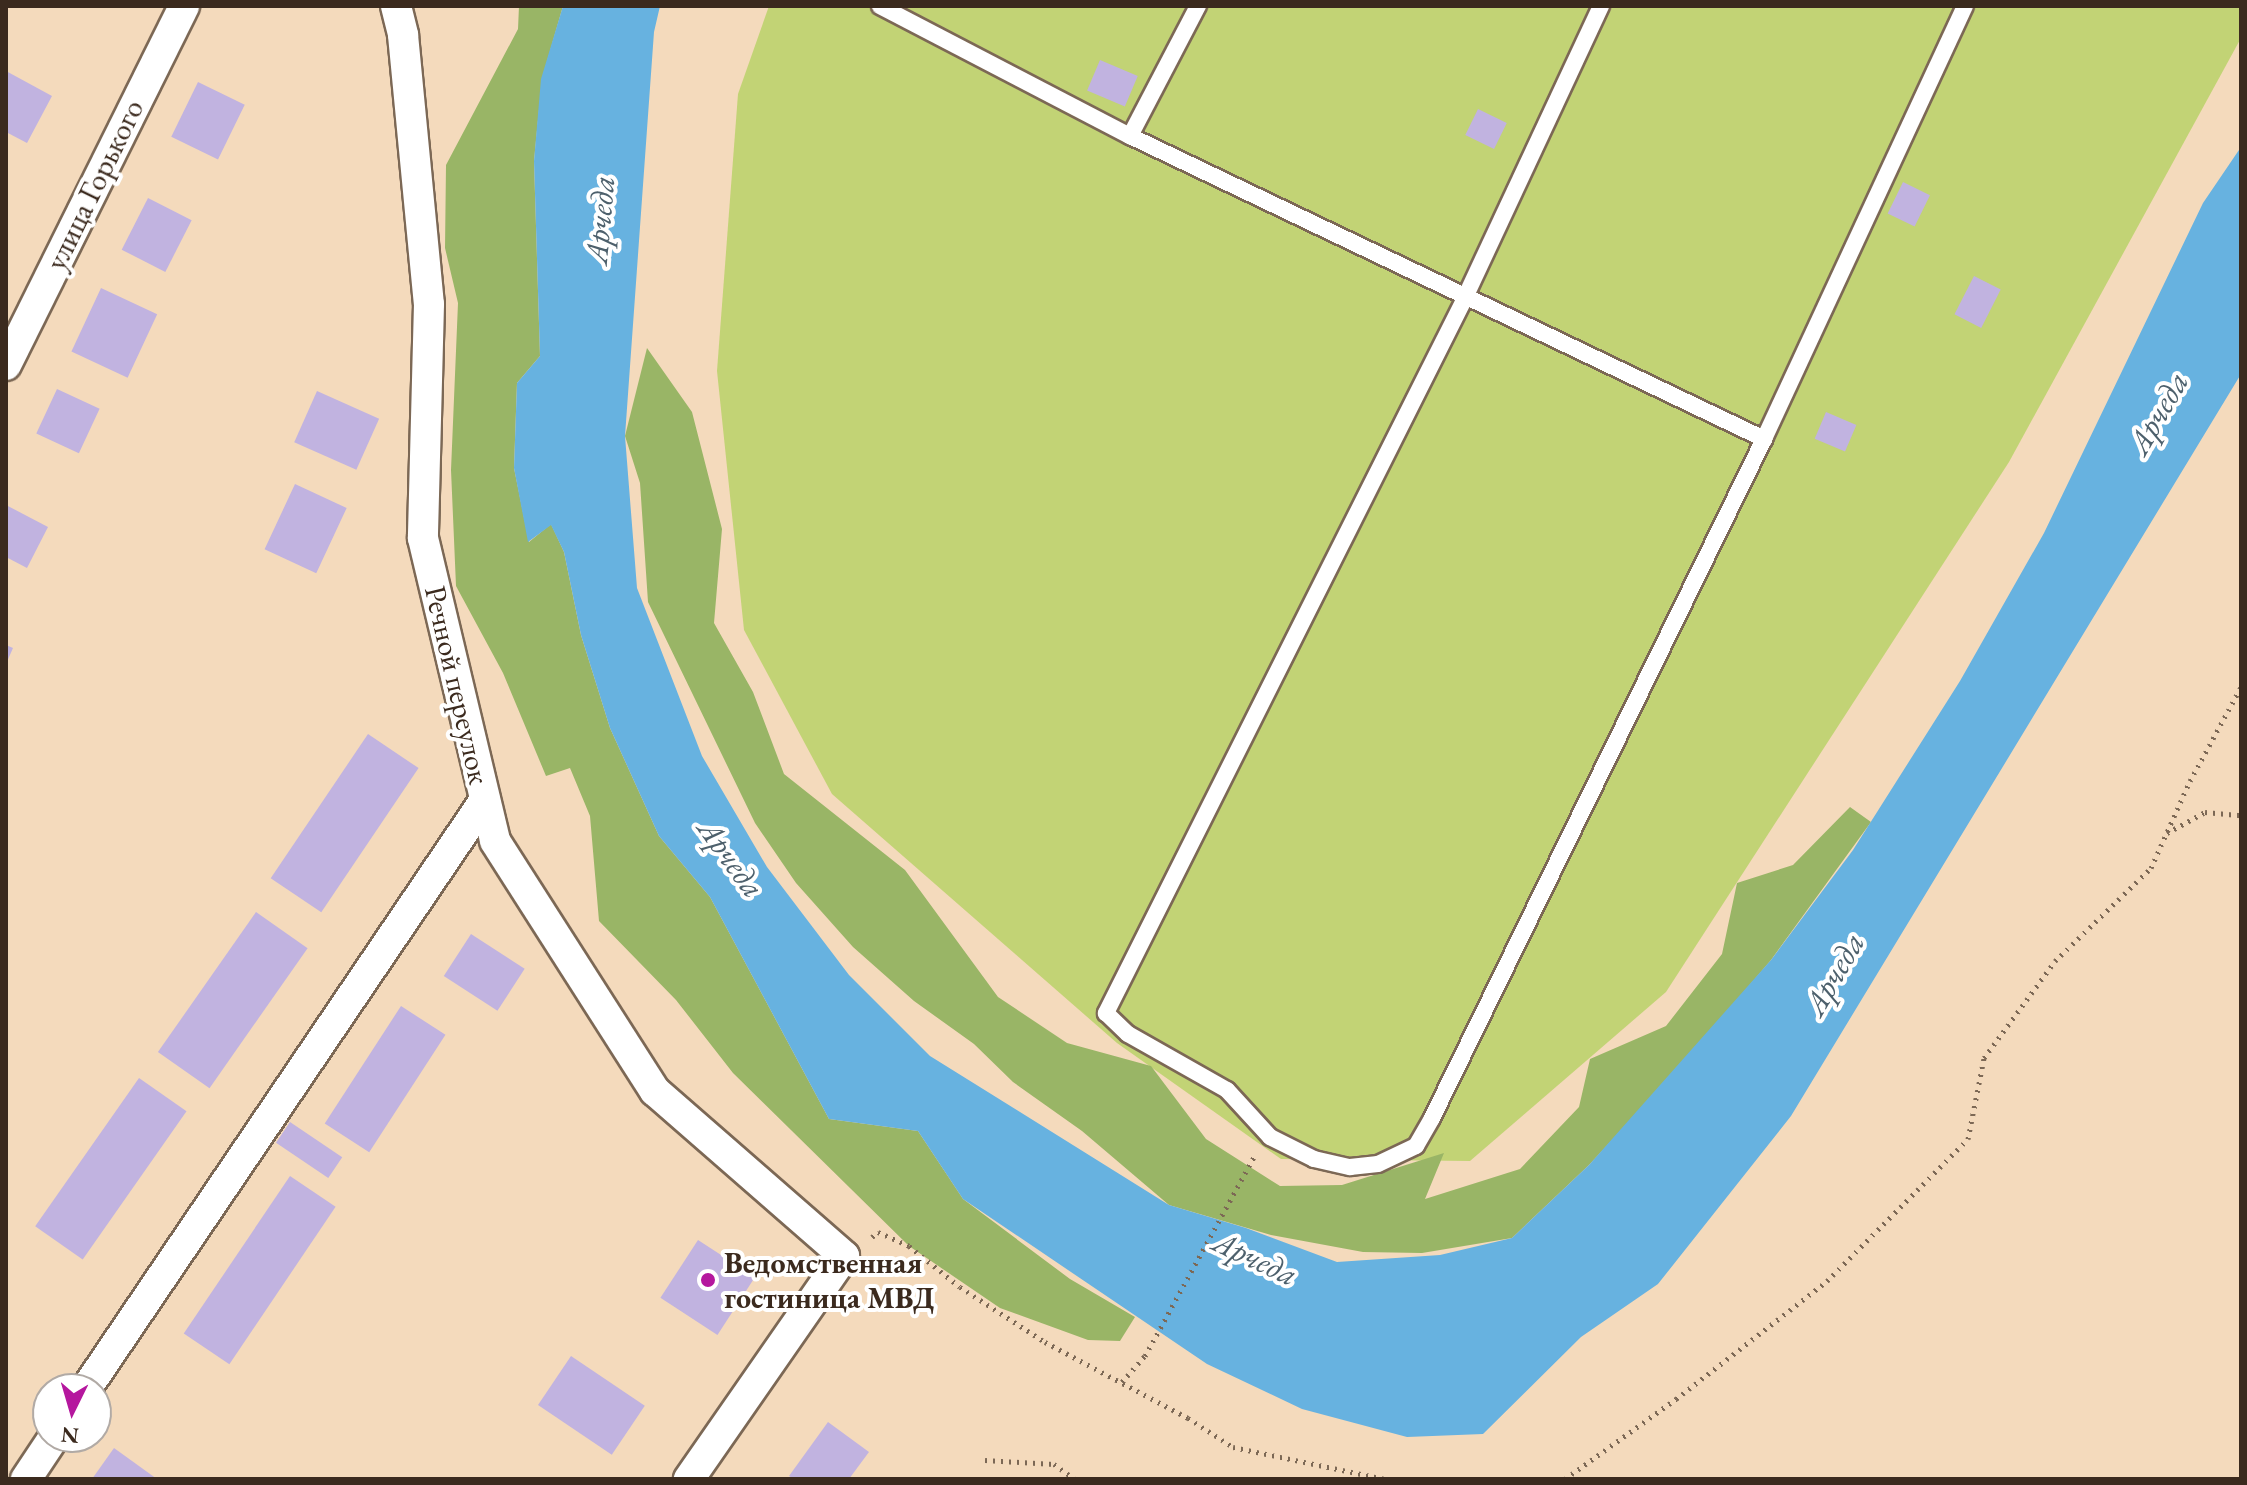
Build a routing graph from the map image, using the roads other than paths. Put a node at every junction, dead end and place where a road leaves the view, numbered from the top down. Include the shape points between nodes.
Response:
1 (184, 6) edge
2 (396, 6) edge
3 (880, 6) edge
4 (1198, 6) edge
5 (1601, 6) edge
6 (1965, 6) edge
7 (1130, 136) junction
8 (1467, 294) junction
9 (6, 365) edge
10 (1764, 439) junction
11 (485, 800) junction
12 (97, 1373) edge
13 (43, 1453) edge
14 (26, 1479) edge
15 (689, 1479) edge

1 - 9 street, улица Горького
2 - 11 street, Речной переулок via 429,304 423,538
3 - 7 lane
4 - 7 lane
5 - 8 lane
6 - 10 lane
7 - 8 lane
8 - 10 lane
8 - 10 lane via 1106,1013 1128,1034 1227,1090 1270,1137 1314,1159 1350,1167 1378,1164 1416,1146
11 - 12 street, Речной переулок
11 - 15 street via 495,841 655,1091 844,1256
13 - 14 street

